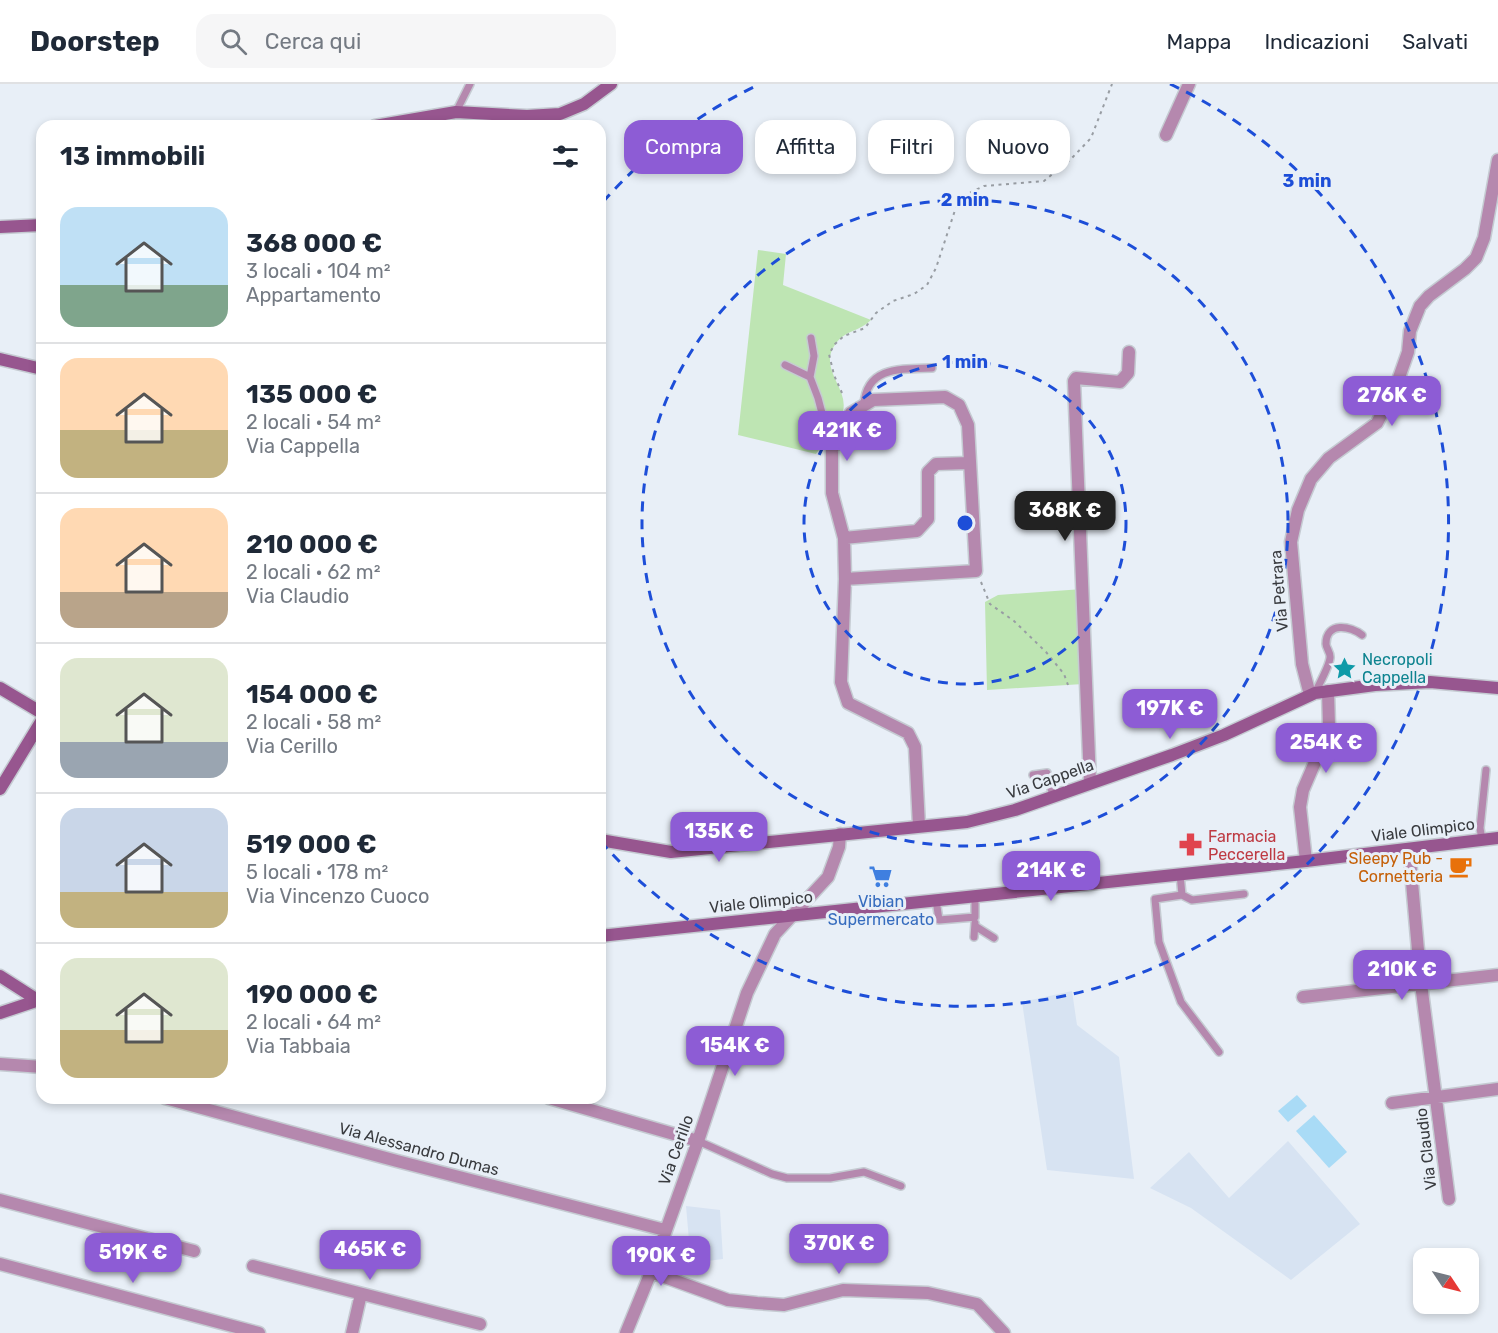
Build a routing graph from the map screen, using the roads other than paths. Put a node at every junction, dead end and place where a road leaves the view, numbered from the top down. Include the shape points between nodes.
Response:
1 (470, 84) edge
2 (611, 84) edge
3 (1189, 84) edge
4 (456, 112) junction
5 (410, 120) edge
6 (1166, 135) dead end
7 (1498, 160) edge
8 (36, 225) edge
9 (0, 227) edge
10 (811, 338) dead end
11 (1129, 352) dead end
12 (0, 359) edge
13 (785, 366) dead end
14 (36, 368) edge
15 (932, 368) dead end
16 (810, 377) junction
17 (864, 405) junction
18 (840, 430) junction
19 (969, 463) junction
20 (843, 538) junction
21 (845, 579) junction
22 (1362, 635) dead end
23 (0, 688) edge
24 (1498, 688) edge
25 (1318, 693) junction
26 (36, 709) edge
27 (36, 730) edge
28 (1486, 770) dead end
29 (1033, 775) dead end
30 (1090, 782) junction
31 (0, 789) edge
32 (1053, 796) junction
33 (919, 826) junction
34 (840, 834) junction
35 (1498, 838) edge
36 (1482, 840) junction
37 (606, 841) edge
38 (1408, 849) junction
39 (1306, 861) junction
40 (1180, 874) junction
41 (1244, 894) dead end
42 (975, 895) junction
43 (1182, 895) junction
44 (936, 900) junction
45 (790, 916) junction
46 (975, 917) junction
47 (975, 926) junction
48 (606, 935) edge
49 (975, 937) dead end
50 (994, 938) dead end
51 (1498, 975) edge
52 (0, 976) edge
53 (1421, 984) junction
54 (36, 997) edge
55 (1303, 997) dead end
56 (36, 1000) edge
57 (0, 1013) edge
58 (1219, 1052) dead end
59 (0, 1064) edge
60 (36, 1067) edge
61 (1498, 1089) edge
62 (1436, 1096) junction
63 (1392, 1102) dead end
64 (187, 1104) edge
65 (570, 1104) edge
66 (698, 1141) junction
67 (901, 1186) dead end
68 (1449, 1199) dead end
69 (0, 1200) edge
70 (665, 1230) junction
71 (194, 1251) dead end
72 (0, 1264) edge
73 (253, 1266) dead end
74 (651, 1272) junction
75 (361, 1294) junction
76 (480, 1324) dead end
77 (259, 1333) edge
78 (351, 1333) edge
79 (626, 1333) edge
80 (1004, 1333) edge

1 - 4 lane
2 - 4 street via 584,104 560,114
3 - 6 street
4 - 5 street
7 - 25 street, Via Petrara via 1484,238 1476,258 1420,306 1396,386 1377,423 1329,458 1311,479 1298,510 1291,542 1302,664
8 - 9 street
10 - 16 lane via 814,356
11 - 30 street via 1128,373 1120,382 1076,378 1074,381
12 - 14 street
13 - 16 lane
15 - 17 lane via 890,370 879,375 864,393
16 - 18 lane via 823,417
17 - 18 street via 851,414
17 - 19 street via 873,400 945,396 959,405 968,425
18 - 20 street via 832,450 832,493
19 - 20 street via 936,464 928,472 928,519 917,531
19 - 21 street via 976,570
20 - 21 street
21 - 33 street via 841,682 848,703 908,733 915,747
22 - 25 lane via 1344,626 1329,634 1326,643 1330,657
23 - 26 street
24 - 25 street, Via Cappella via 1431,682
25 - 30 street, Via Cappella via 1224,735
25 - 39 street, Via Petrara via 1329,726 1303,789 1300,807
27 - 31 street
28 - 36 lane
29 - 32 lane via 1047,773
30 - 32 street, Via Cappella
32 - 33 street, Via Cappella via 967,822
33 - 34 street, Via Cappella
34 - 37 street, Via Cappella via 672,852
34 - 45 street, Via Cerillo via 828,877
35 - 36 street, Viale Olimpico
36 - 38 street, Viale Olimpico
38 - 39 street, Viale Olimpico
38 - 53 street, Via Claudio
39 - 40 street, Viale Olimpico
40 - 42 street, Viale Olimpico
40 - 43 lane
41 - 43 lane via 1192,900
42 - 44 street, Viale Olimpico
42 - 46 lane
43 - 58 lane via 1155,899 1159,942 1181,1002
44 - 45 street, Viale Olimpico
44 - 46 lane via 939,920
45 - 48 street, Viale Olimpico
45 - 66 street, Via Cerillo via 775,934 747,993
46 - 47 lane
47 - 49 lane
47 - 50 lane
51 - 53 street
52 - 54 street
53 - 55 street
53 - 62 street, Via Claudio
56 - 57 street
59 - 60 street
61 - 62 street, Via Claudio
62 - 63 street, Via Claudio
62 - 68 street, Via Claudio
64 - 70 street, Via Alessandro Dumas
65 - 66 street
66 - 67 lane via 787,1178 830,1178 864,1172
66 - 70 street, Via Cerillo
69 - 71 street
70 - 74 street, Via Cerillo
72 - 77 street
73 - 75 street
74 - 79 street, Via Cerillo
74 - 80 street via 728,1300 757,1303 784,1305 843,1290 928,1293 977,1304
75 - 76 street
75 - 78 street

